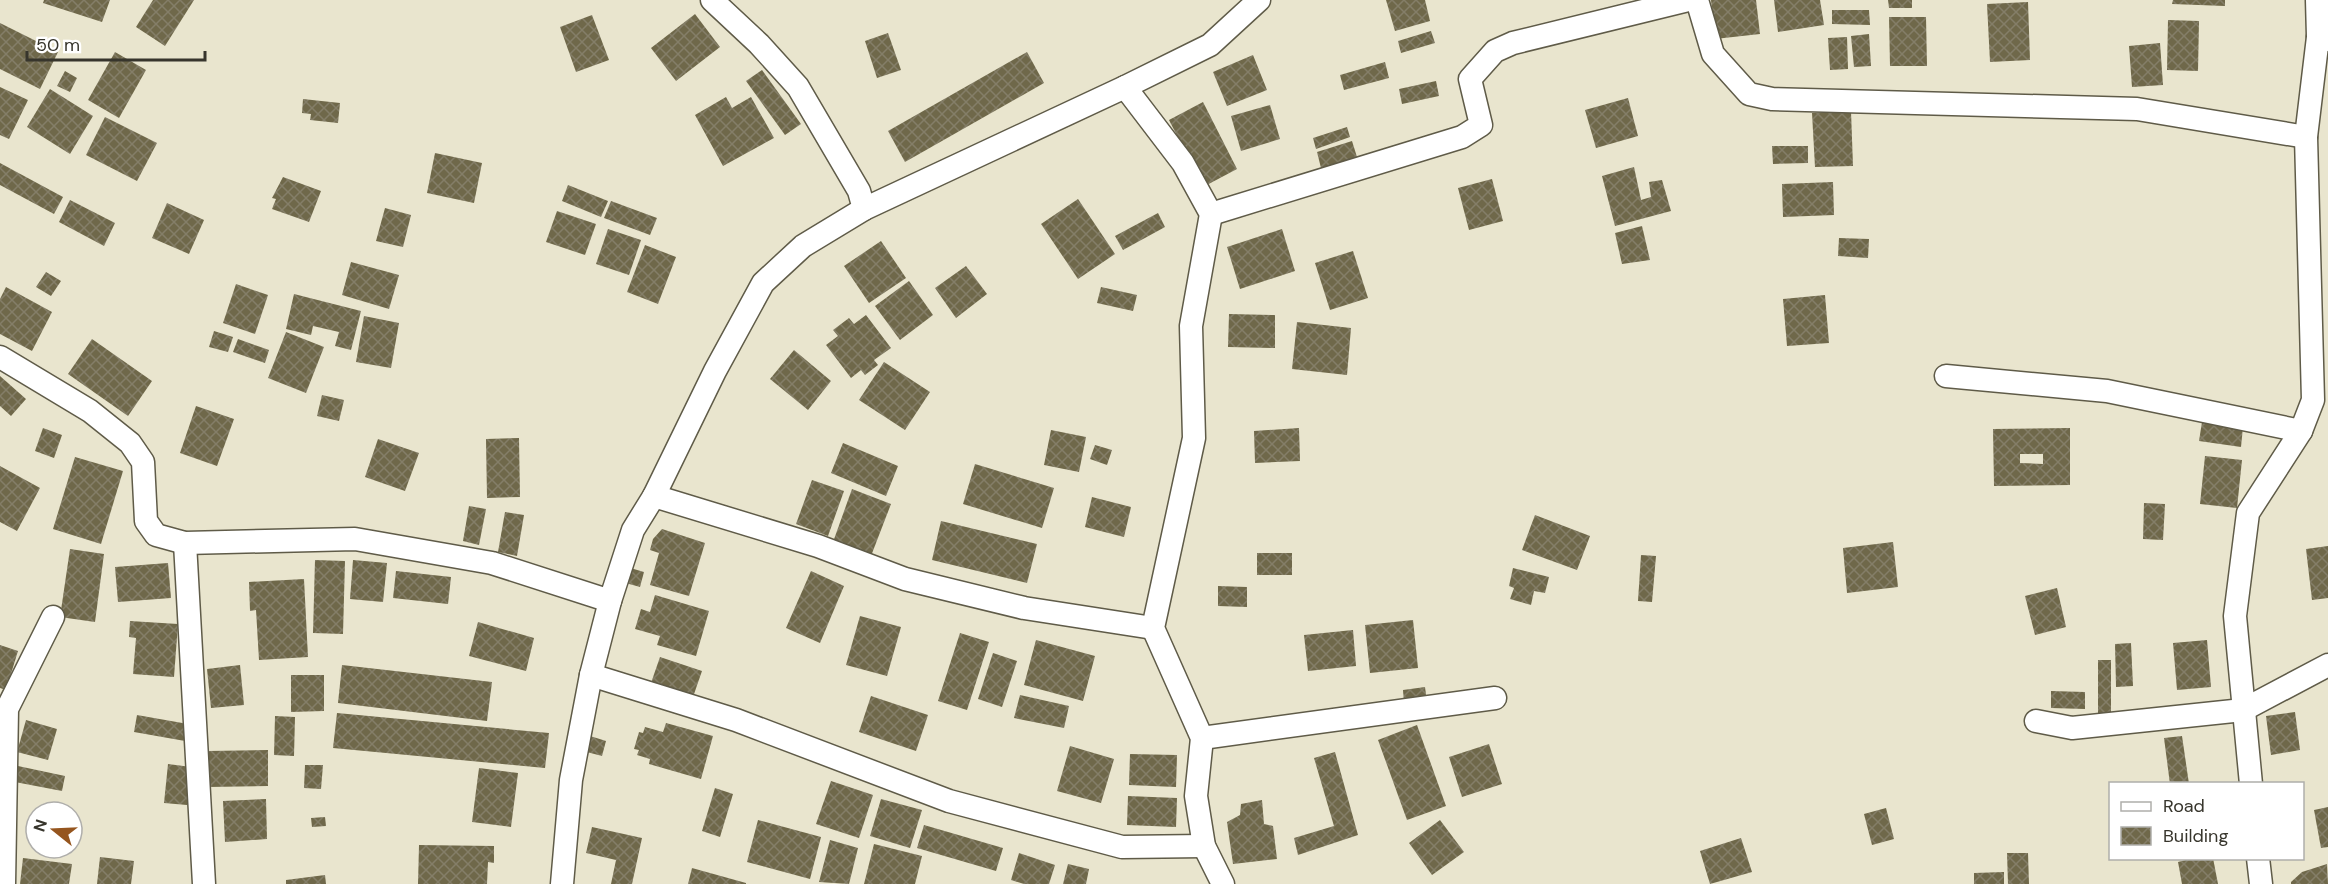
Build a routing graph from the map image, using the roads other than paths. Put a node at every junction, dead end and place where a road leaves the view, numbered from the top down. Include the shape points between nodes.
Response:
1 (712, 0) edge
2 (1259, 0) edge
3 (1688, 0) edge
4 (1697, 0) edge
5 (2317, 0) edge
6 (2323, 38) edge
7 (1125, 87) junction
8 (2306, 137) junction
9 (864, 209) junction
10 (1211, 214) junction
11 (0, 357) edge
12 (1946, 376) dead end
13 (2301, 430) junction
14 (654, 496) junction
15 (185, 543) junction
16 (610, 601) junction
17 (53, 617) dead end
18 (1153, 628) junction
19 (2328, 665) edge
20 (591, 675) junction
21 (1495, 698) dead end
22 (4, 709) edge
23 (2243, 710) junction
24 (2036, 721) dead end
25 (1202, 738) junction
26 (2250, 782) edge
27 (1204, 846) junction
28 (2258, 860) edge
29 (4, 884) edge
30 (204, 884) edge
31 (562, 884) edge
32 (1223, 884) edge
33 (2261, 884) edge

1 - 9 street via 798,87 859,190
2 - 7 street via 1210,45
3 - 10 street via 1513,43 1495,51 1470,80 1480,125 1462,137
4 - 8 street via 1713,54 1749,93 1772,99 2138,109
5 - 6 street
6 - 8 street
7 - 9 street
7 - 10 street via 1183,163
8 - 13 street via 2313,400
9 - 14 street via 803,246 763,283
10 - 18 street via 1191,326 1194,438
11 - 15 street via 90,411 130,443 143,462 146,521 156,535
12 - 13 street via 2107,391
13 - 23 street via 2248,513 2235,616
14 - 16 street via 633,530
14 - 18 street via 818,546 905,579 1024,608
15 - 16 street via 355,539 492,563
15 - 30 street
16 - 20 street
17 - 22 street
18 - 25 street
19 - 23 street
20 - 27 street via 736,720 949,801 1122,847
20 - 31 street via 571,780
21 - 25 street
22 - 29 street
23 - 24 street via 2072,728
23 - 26 street
25 - 27 street via 1196,796
27 - 32 street
28 - 33 street

